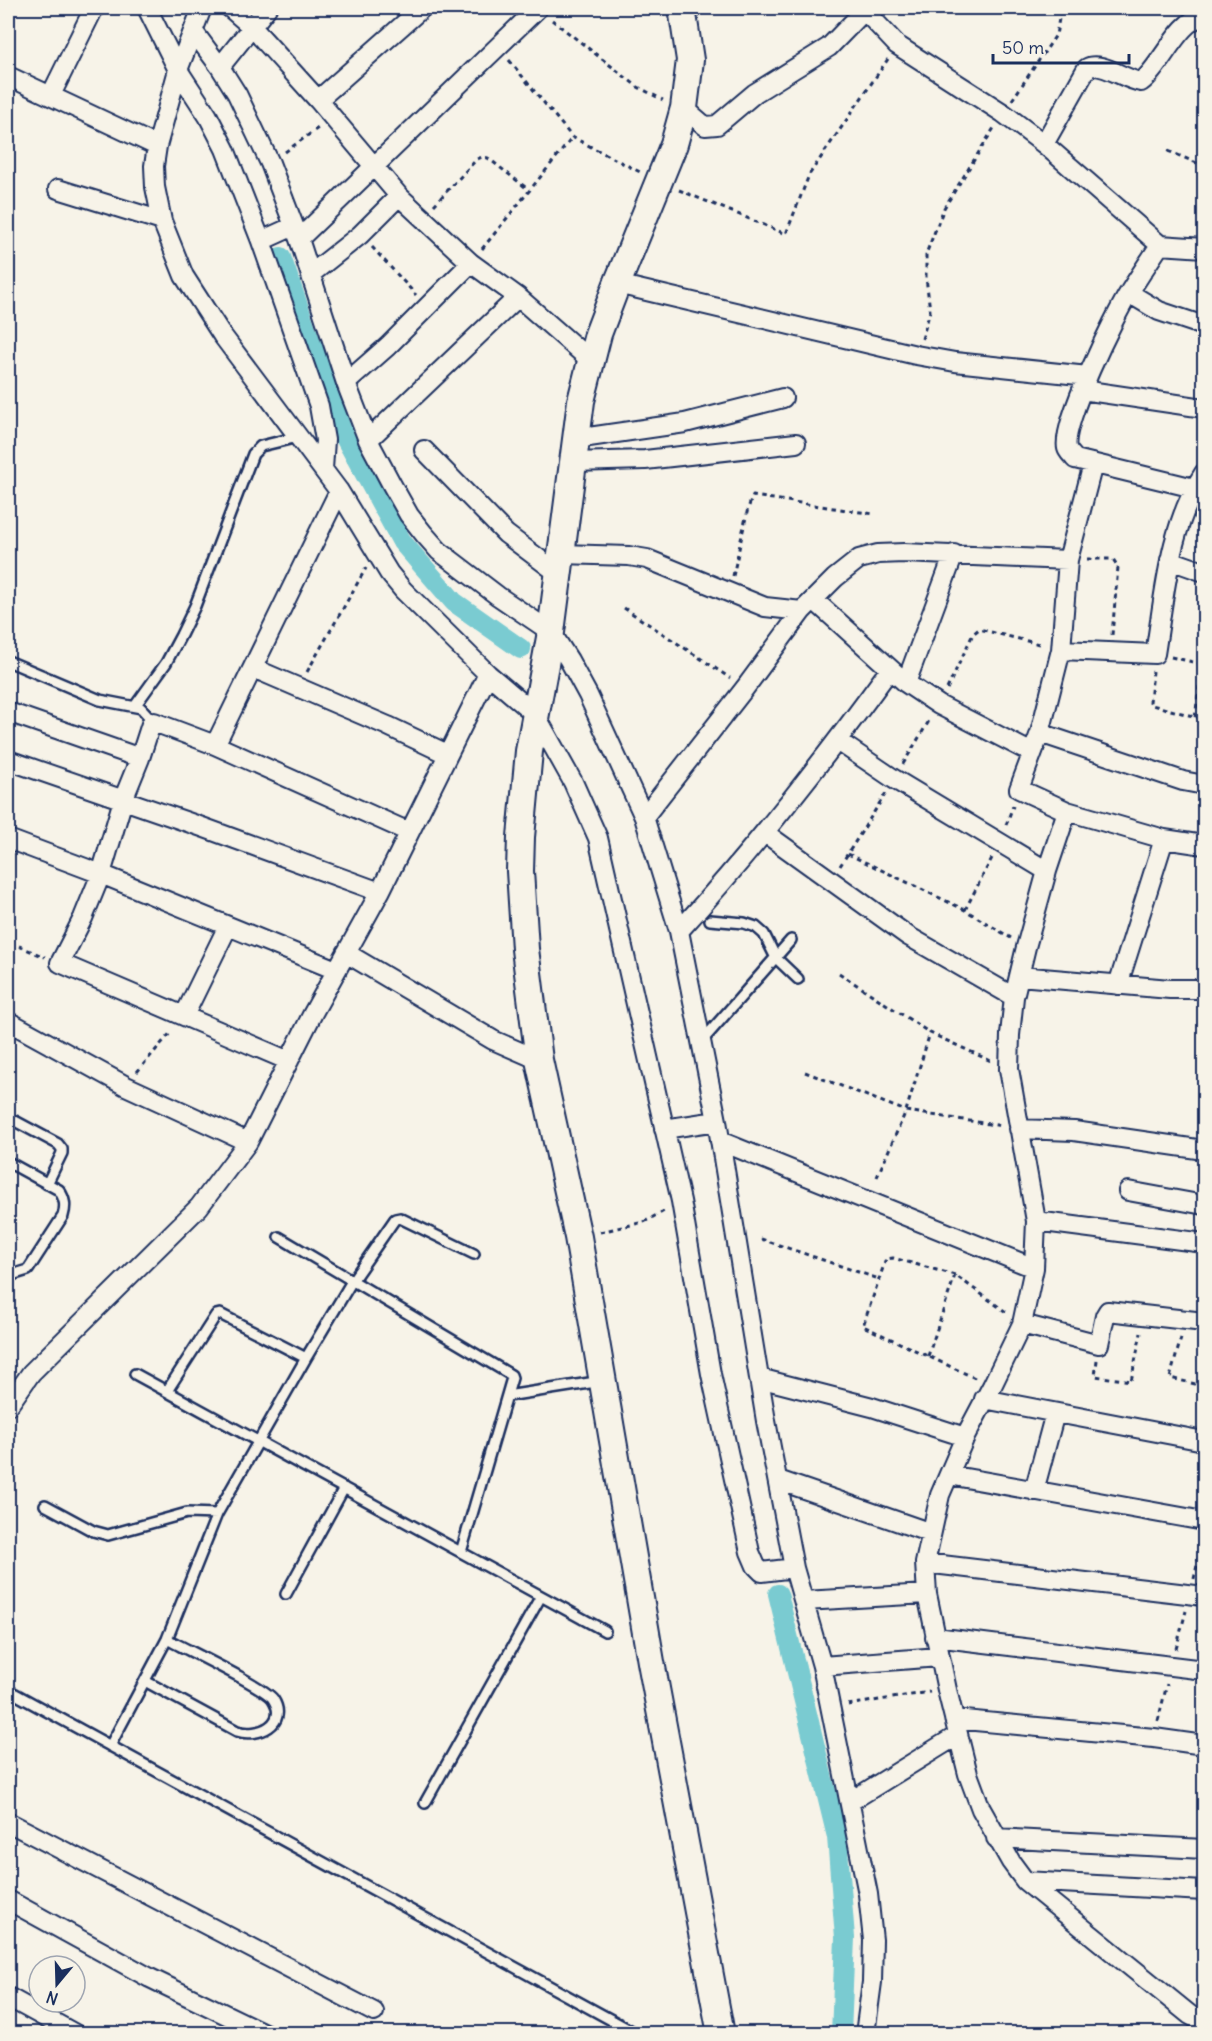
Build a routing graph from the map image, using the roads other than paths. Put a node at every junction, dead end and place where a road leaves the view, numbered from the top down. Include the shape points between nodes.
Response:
1 (94, 8) edge
2 (147, 8) edge
3 (230, 8) edge
4 (267, 8) edge
5 (422, 8) edge
6 (537, 8) edge
7 (682, 8) edge
8 (864, 9) edge
9 (199, 10) edge
10 (1204, 17) edge
11 (252, 27) junction
12 (194, 32) junction
13 (220, 68) junction
14 (178, 70) junction
15 (8, 76) edge
16 (51, 96) junction
17 (318, 100) junction
18 (684, 108) junction
19 (1044, 144) junction
20 (157, 146) junction
21 (372, 166) junction
22 (58, 189) dead end
23 (399, 196) junction
24 (162, 221) junction
25 (296, 233) junction
26 (261, 241) junction
27 (1160, 244) junction
28 (1204, 248) edge
29 (471, 262) junction
30 (311, 274) junction
31 (617, 284) junction
32 (1129, 293) junction
33 (518, 297) junction
34 (1204, 326) edge
35 (590, 360) junction
36 (346, 383) junction
37 (1085, 383) junction
38 (783, 398) dead end
39 (1204, 408) edge
40 (298, 437) junction
41 (368, 440) junction
42 (796, 443) dead end
43 (424, 450) dead end
44 (574, 451) junction
45 (1092, 464) junction
46 (323, 469) junction
47 (1199, 481) edge
48 (339, 491) junction
49 (954, 554) junction
50 (1068, 560) junction
51 (1170, 560) junction
52 (560, 564) junction
53 (1204, 572) edge
54 (808, 606) junction
55 (551, 632) junction
56 (1061, 650) junction
57 (8, 661) edge
58 (253, 668) junction
59 (890, 669) junction
60 (488, 674) junction
61 (906, 683) junction
62 (135, 706) junction
63 (8, 712) edge
64 (535, 714) junction
65 (154, 722) junction
66 (1040, 733) junction
67 (838, 741) junction
68 (215, 746) junction
69 (447, 753) junction
70 (1032, 753) junction
71 (140, 758) junction
72 (8, 760) edge
73 (1204, 785) edge
74 (123, 800) junction
75 (1067, 811) junction
76 (644, 817) junction
77 (409, 832) junction
78 (765, 833) junction
79 (8, 839) edge
80 (1164, 839) junction
81 (1204, 845) edge
82 (1047, 871) junction
83 (101, 874) junction
84 (380, 892) junction
85 (710, 920) dead end
86 (228, 926) junction
87 (679, 931) junction
88 (791, 940) dead end
89 (346, 953) junction
90 (776, 958) junction
91 (336, 970) junction
92 (1019, 976) junction
93 (798, 980) dead end
94 (1118, 985) junction
95 (1204, 989) edge
96 (1014, 997) junction
97 (184, 1016) junction
98 (13, 1024) dead end
99 (701, 1043) junction
100 (539, 1060) junction
101 (289, 1061) junction
102 (717, 1120) junction
103 (8, 1126) edge
104 (664, 1129) junction
105 (1019, 1129) junction
106 (720, 1141) junction
107 (248, 1142) junction
108 (1204, 1150) edge
109 (8, 1162) edge
110 (47, 1184) junction
111 (1128, 1191) dead end
112 (1204, 1205) edge
113 (1036, 1221) junction
114 (279, 1237) dead end
115 (1204, 1239) edge
116 (474, 1254) dead end
117 (1034, 1268) junction
118 (8, 1273) edge
119 (352, 1281) junction
120 (1204, 1322) edge
121 (1022, 1324) junction
122 (306, 1358) junction
123 (135, 1374) dead end
124 (759, 1378) junction
125 (603, 1381) junction
126 (167, 1391) junction
127 (988, 1393) junction
128 (507, 1396) junction
129 (8, 1406) edge
130 (1055, 1413) junction
131 (965, 1437) junction
132 (259, 1441) junction
133 (1204, 1441) edge
134 (949, 1475) junction
135 (778, 1480) junction
136 (344, 1488) junction
137 (1034, 1491) junction
138 (45, 1505) dead end
139 (218, 1514) junction
140 (1204, 1521) edge
141 (931, 1533) junction
142 (461, 1552) junction
143 (925, 1563) junction
144 (794, 1568) junction
145 (286, 1594) dead end
146 (927, 1594) junction
147 (1198, 1595) edge
148 (541, 1596) junction
149 (804, 1601) junction
150 (605, 1631) dead end
151 (935, 1637) junction
152 (167, 1639) junction
153 (939, 1657) junction
154 (822, 1666) junction
155 (1204, 1670) edge
156 (145, 1681) junction
157 (8, 1690) edge
158 (956, 1727) junction
159 (1204, 1745) edge
160 (110, 1746) junction
161 (850, 1801) junction
162 (426, 1803) dead end
163 (8, 1822) edge
164 (996, 1838) junction
165 (1204, 1849) edge
166 (1025, 1881) junction
167 (1204, 1891) edge
168 (8, 1900) edge
169 (8, 1997) edge
170 (374, 2012) dead end
171 (1204, 2023) edge
172 (75, 2034) edge
173 (266, 2034) edge
174 (638, 2034) edge
175 (721, 2034) edge
176 (865, 2034) edge

1 - 16 street
2 - 14 street
3 - 11 street
4 - 11 street
5 - 17 street
6 - 21 street
7 - 18 main road via 690,60
8 - 18 street via 828,47 755,93 717,125 705,126
8 - 19 street via 897,45
9 - 12 street
10 - 19 street via 1187,26 1141,82 1100,66 1087,68
11 - 13 street
11 - 17 street
12 - 13 street
12 - 14 street
13 - 25 street via 270,163
14 - 20 street
14 - 26 street via 208,116
15 - 16 street
16 - 20 street
17 - 21 street
18 - 31 main road via 660,182
19 - 27 street
20 - 24 street via 155,187
21 - 23 street
21 - 25 street
22 - 24 street
23 - 29 street
23 - 30 street
24 - 40 street via 197,298
25 - 26 street
25 - 30 street
26 - 46 street via 319,406 325,440
27 - 28 street
27 - 32 street
29 - 33 street
29 - 36 street
30 - 36 street
31 - 35 main road
31 - 37 street via 916,355 1042,370
32 - 34 street via 1159,311
32 - 37 street
33 - 35 street
33 - 41 street
35 - 44 main road
36 - 41 street
37 - 39 street
37 - 45 street via 1068,426 1066,446 1075,459
38 - 44 street
40 - 46 street
40 - 62 lane via 261,446 253,454 195,606 166,663
41 - 55 street via 409,515 432,543
42 - 44 street via 645,460
43 - 52 street via 506,534
44 - 52 main road
45 - 47 street
45 - 50 street
46 - 48 street
47 - 51 street via 1179,525
48 - 58 street
48 - 60 street via 403,590
49 - 50 street
49 - 54 street via 866,557 852,564
49 - 61 street
50 - 56 street
51 - 53 street
51 - 56 street via 1155,654
52 - 54 street via 629,556 765,607
52 - 55 main road
54 - 59 street
54 - 76 street
55 - 64 main road
55 - 76 street via 588,695
56 - 66 street
57 - 62 lane via 100,700
58 - 68 street
58 - 69 street
59 - 61 street
59 - 67 street
60 - 64 street
60 - 69 street
61 - 70 street via 939,705
62 - 65 lane
63 - 71 street
64 - 100 main road via 524,794 520,871
64 - 104 street via 573,782 598,838
65 - 68 street
65 - 71 street
66 - 70 street
66 - 73 street
67 - 78 street
67 - 82 street
68 - 77 street
69 - 77 street
70 - 75 street via 1019,789
71 - 74 street
72 - 74 street
74 - 83 street
74 - 84 street
75 - 80 street
75 - 82 street
76 - 87 street
77 - 84 street
78 - 87 street
78 - 96 street via 908,936
79 - 83 street
80 - 81 street
80 - 94 street
82 - 92 street
83 - 86 street
83 - 97 street via 60,963
84 - 89 street
85 - 90 lane via 744,922 756,927
86 - 91 street
86 - 97 street
87 - 99 street
88 - 90 lane
89 - 91 street
89 - 100 street via 493,1040
90 - 93 lane
90 - 99 lane
91 - 101 street
92 - 94 street
92 - 96 street
94 - 95 street
96 - 105 street via 1009,1069
97 - 101 street
98 - 107 street via 126,1086
99 - 102 street
100 - 125 main road via 578,1237
101 - 107 street
102 - 104 street
102 - 106 street
103 - 110 lane via 15,1121 62,1149
104 - 144 street via 750,1552 762,1572
105 - 108 street via 1074,1131
105 - 113 street
106 - 117 street
106 - 124 street
107 - 129 street via 199,1207 31,1372
109 - 110 lane
110 - 118 lane via 64,1198 63,1216 28,1270 15,1275
111 - 112 street
113 - 115 street
113 - 117 street
114 - 119 lane
116 - 119 lane via 398,1218
117 - 121 street
119 - 122 lane
119 - 128 lane via 511,1375
120 - 121 street via 1108,1311 1099,1344
121 - 127 street
122 - 126 lane via 220,1314
122 - 132 lane
123 - 126 lane
124 - 131 street via 872,1407
124 - 135 street
125 - 128 lane
125 - 175 main road
126 - 132 lane
127 - 130 street
127 - 131 street
128 - 142 lane
130 - 133 street
130 - 137 street
131 - 134 street
132 - 136 lane
132 - 139 lane
134 - 137 street
134 - 141 street
135 - 141 street
135 - 144 street
136 - 142 lane
136 - 145 lane
137 - 140 street
138 - 139 lane via 108,1535 187,1513
139 - 152 lane
141 - 143 street
142 - 148 lane
143 - 146 street
143 - 147 street
144 - 149 street
146 - 149 street
146 - 151 street
148 - 150 lane
148 - 162 lane
149 - 154 street
151 - 153 street
151 - 155 street
152 - 156 lane
152 - 156 lane via 272,1697 276,1718 269,1728 247,1735
153 - 154 street
153 - 158 street
154 - 161 street
156 - 160 lane
157 - 160 lane
158 - 159 street via 1154,1738
158 - 161 street
158 - 164 street via 968,1774
160 - 174 lane
161 - 176 street via 873,1940
163 - 170 street
164 - 165 street
164 - 166 street
166 - 167 street
166 - 171 street
168 - 173 street via 150,1978
169 - 172 street

